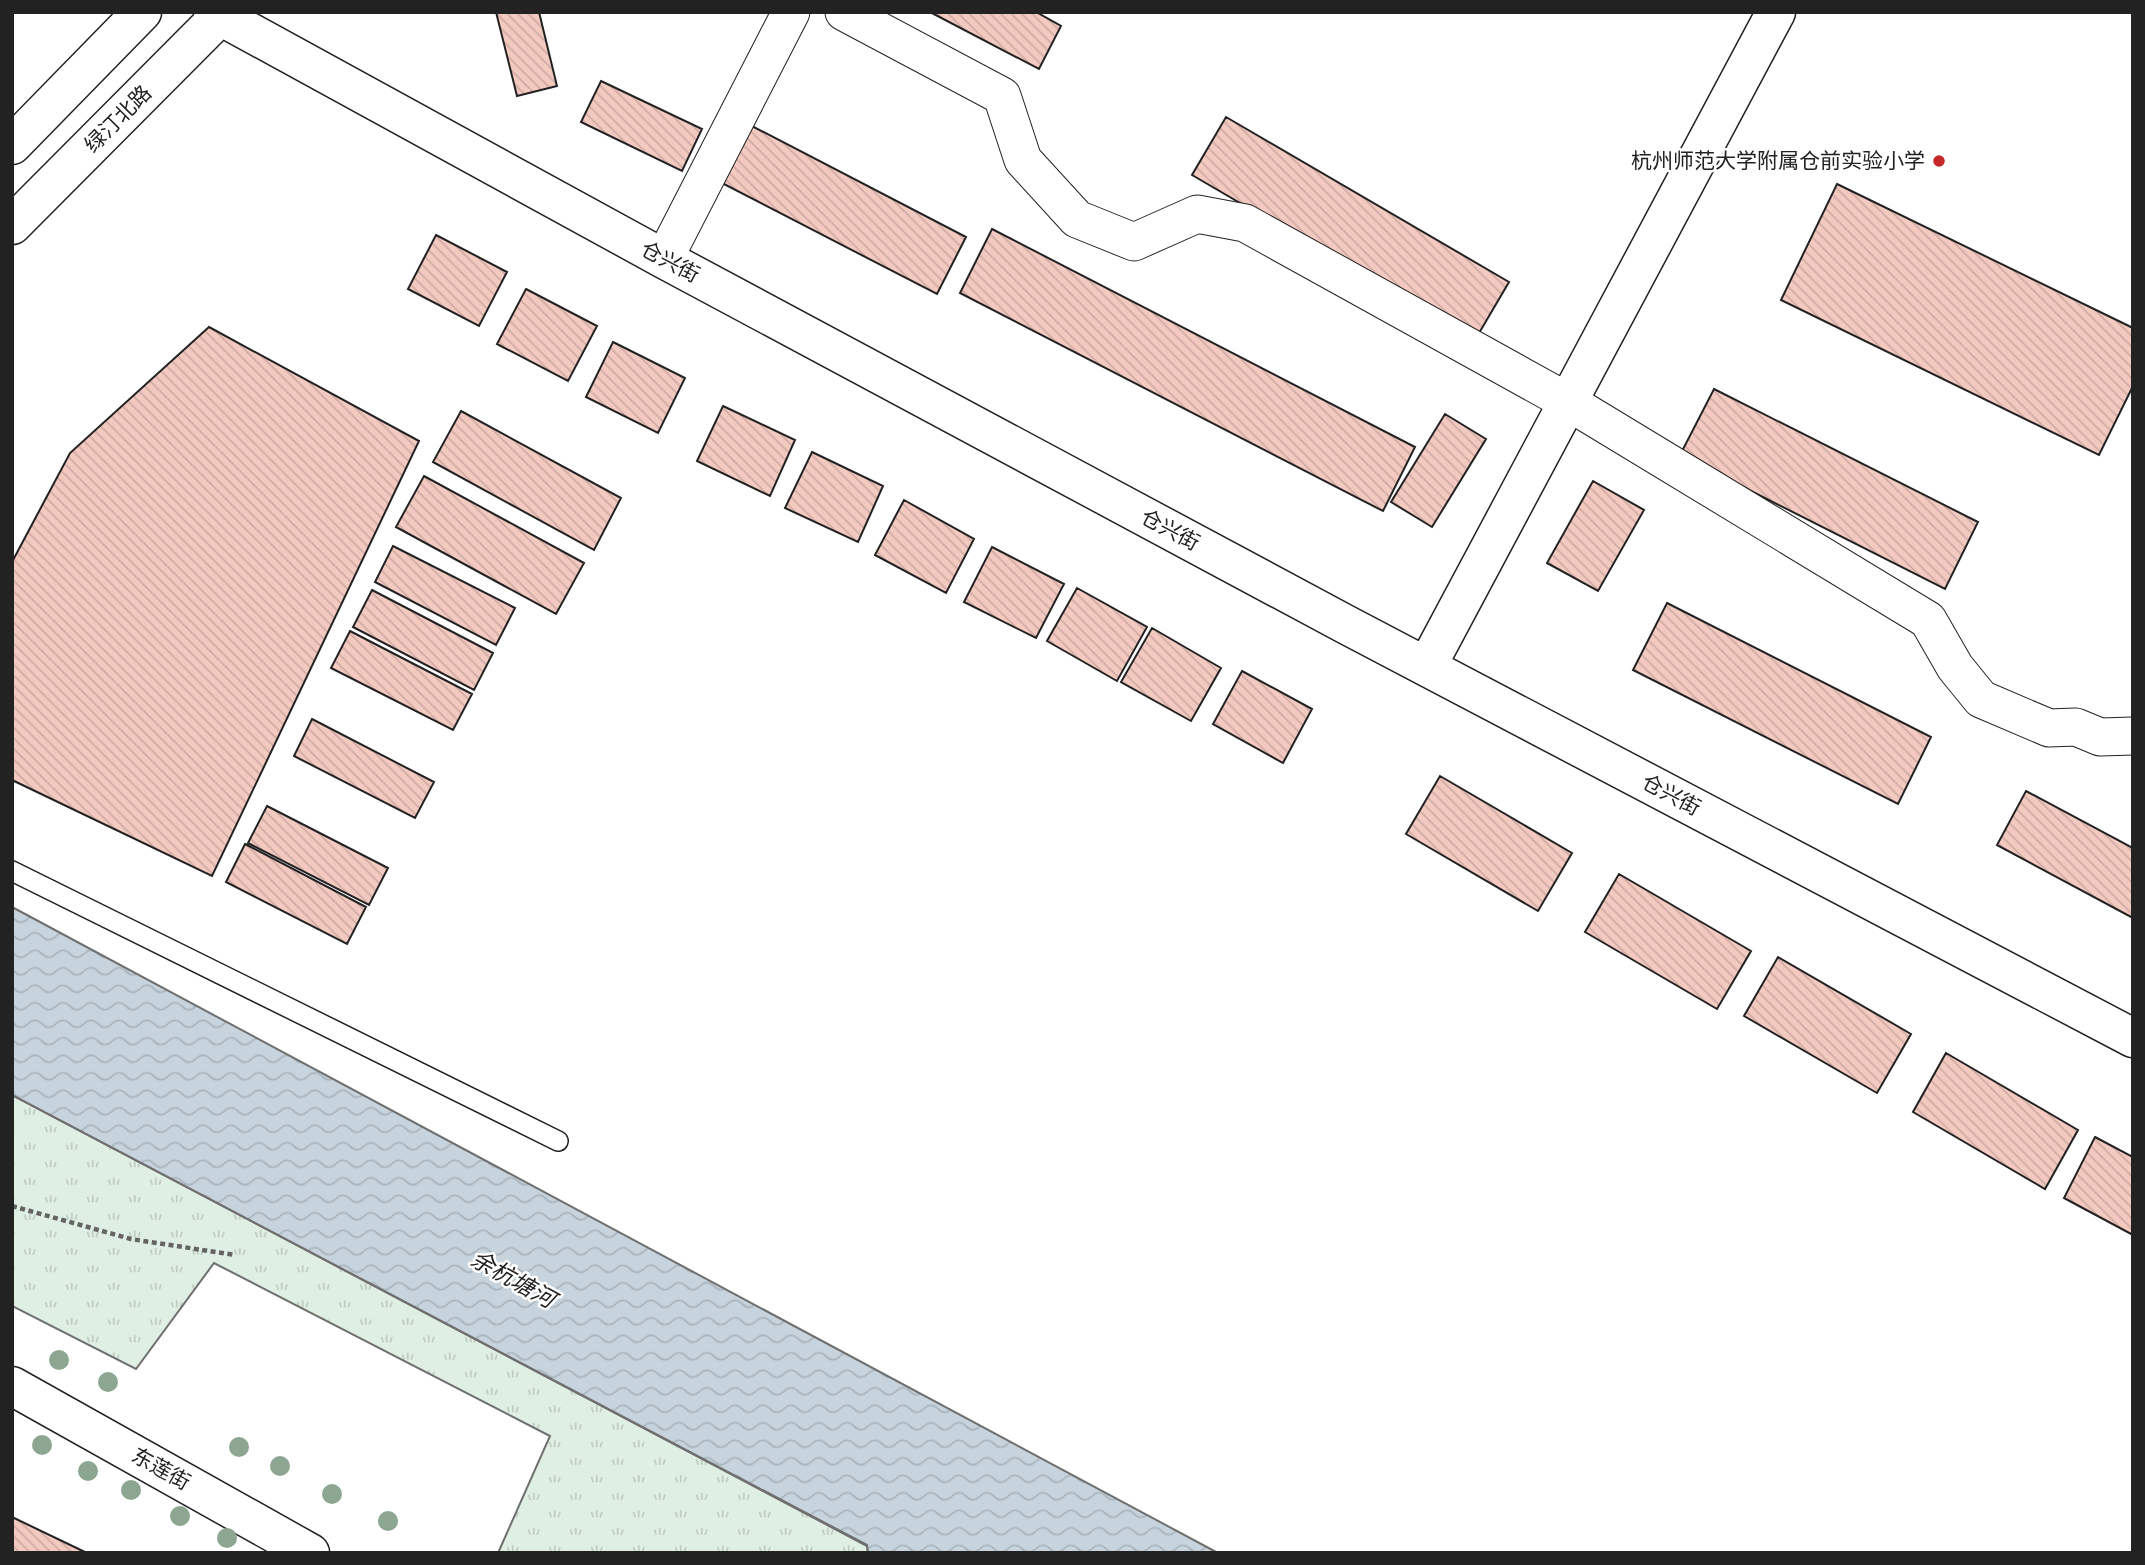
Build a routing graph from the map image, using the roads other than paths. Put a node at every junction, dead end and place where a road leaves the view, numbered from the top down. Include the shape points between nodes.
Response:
1 (142, 12) edge
2 (791, 12) edge
3 (844, 12) edge
4 (1776, 12) edge
5 (219, 14) edge
6 (12, 145) edge
7 (12, 225) edge
8 (664, 259) junction
9 (1570, 403) junction
10 (1427, 666) junction
11 (2133, 736) edge
12 (12, 871) edge
13 (2133, 1038) edge
14 (558, 1141) dead end
15 (12, 1386) edge
16 (310, 1553) edge

1 - 6 street
2 - 8 street
3 - 9 street via 1002,96 1023,160 1077,219 1134,242 1197,214 1245,223
4 - 9 street
5 - 7 street, 绿汀北路
5 - 8 street, 仓兴街
8 - 10 street, 仓兴街
9 - 10 street
9 - 11 street via 1928,620 1955,667 1981,699 2049,728 2076,727 2100,737
10 - 13 street, 仓兴街
12 - 14 lane
15 - 16 street, 东莲街

